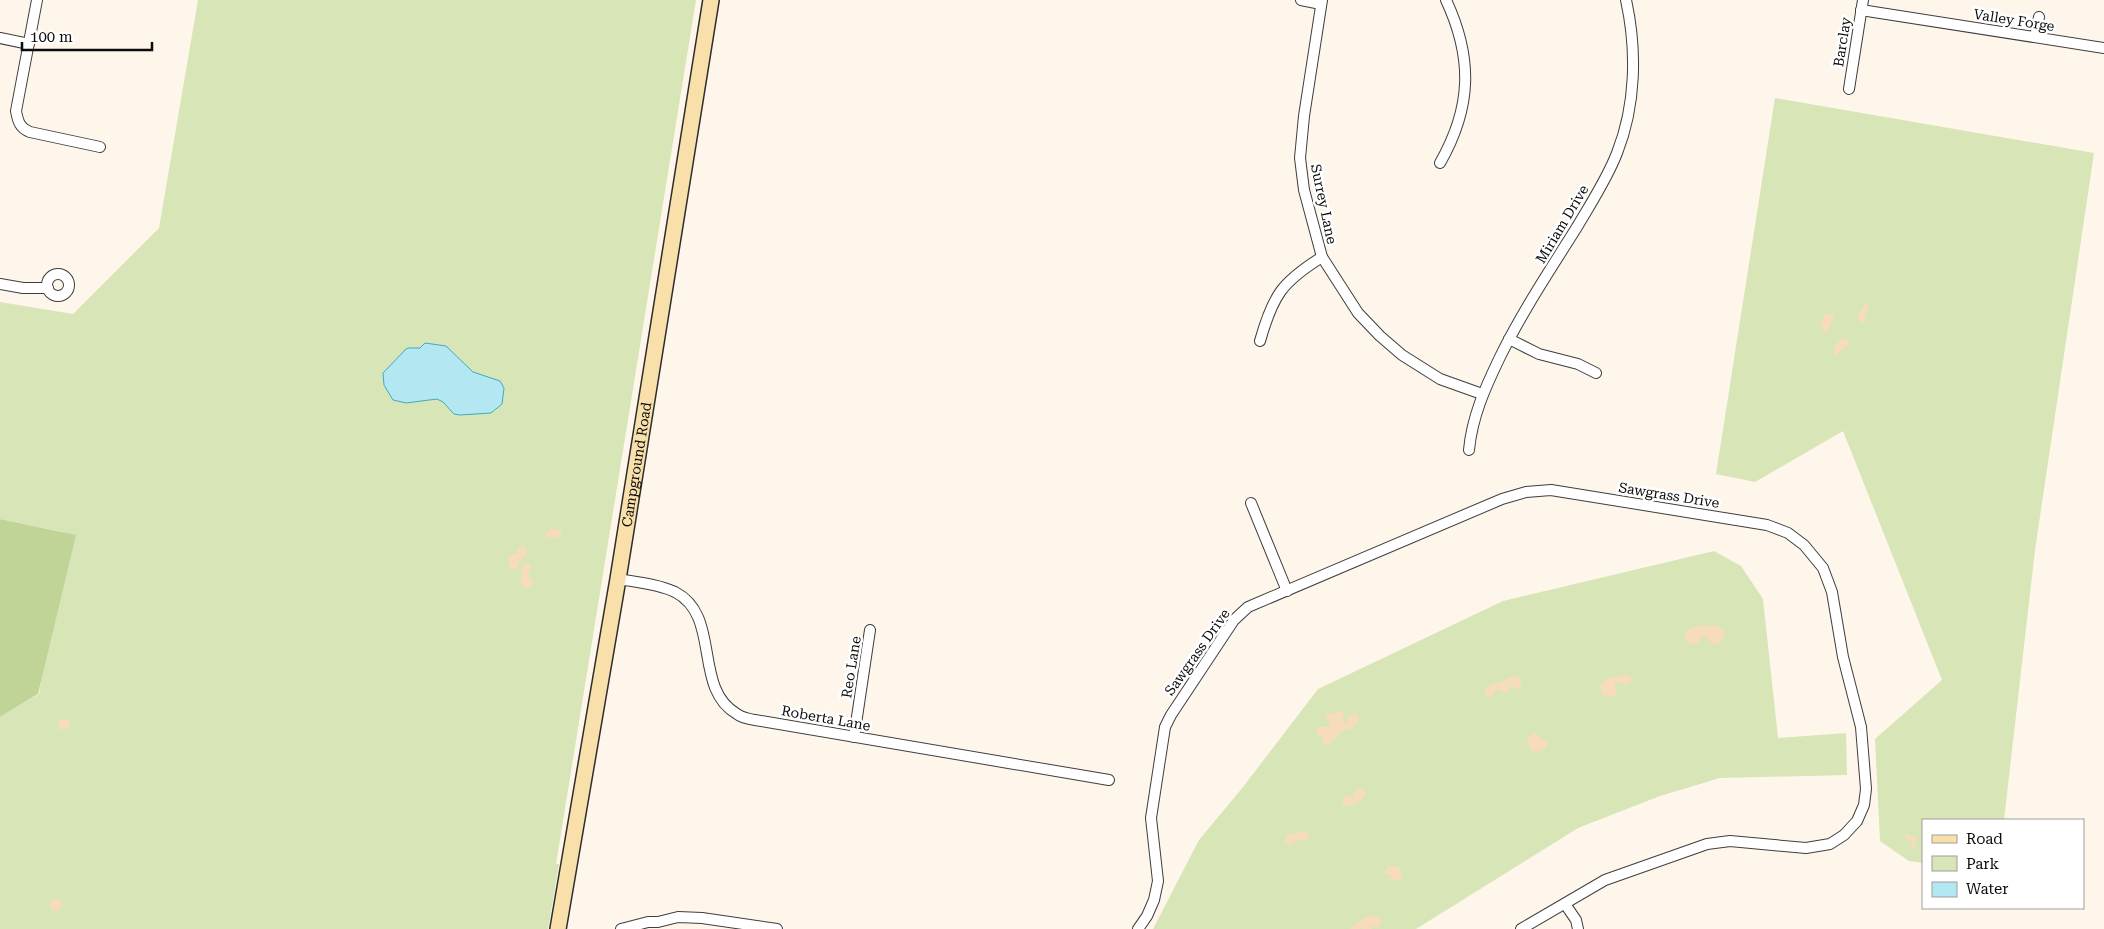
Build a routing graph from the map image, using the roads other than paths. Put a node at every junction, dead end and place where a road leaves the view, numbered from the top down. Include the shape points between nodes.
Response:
1 (37, 0) edge
2 (712, 0) edge
3 (1301, 0) edge
4 (1446, 0) edge
5 (1626, 0) edge
6 (1322, 2) edge
7 (1862, 5) edge
8 (2039, 17) dead end
9 (2035, 37) junction
10 (0, 38) edge
11 (29, 44) junction
12 (2104, 48) edge
13 (1849, 89) dead end
14 (100, 147) dead end
15 (1440, 163) dead end
16 (1322, 257) junction
17 (0, 284) edge
18 (48, 288) dead end
19 (1509, 338) junction
20 (1260, 341) dead end
21 (1596, 373) dead end
22 (1482, 394) junction
23 (1469, 450) dead end
24 (1251, 503) dead end
25 (618, 579) junction
26 (1286, 591) junction
27 (870, 630) dead end
28 (854, 737) junction
29 (1109, 780) dead end
30 (1565, 904) junction
31 (654, 926) edge
32 (561, 929) edge
33 (621, 929) edge
34 (777, 929) edge
35 (1138, 929) edge
36 (1521, 929) edge
37 (1578, 929) edge

1 - 11 street
2 - 25 street, Campground Road
3 - 6 street
4 - 15 street via 1460,36 1466,89 1452,142
5 - 19 street, Miriam Drive via 1633,77 1630,105 1617,153 1591,203
6 - 16 street, Surrey Lane via 1300,158 1304,190
7 - 9 street, Valley Forge
7 - 13 street, Barclay
8 - 9 street
9 - 12 street, Valley Forge
10 - 11 street
11 - 14 street via 16,111 23,129
16 - 20 street via 1286,283 1267,315
16 - 22 street, Surrey Lane via 1358,313 1402,355 1440,379
17 - 18 street
19 - 21 street via 1538,354 1578,364
19 - 22 street, Miriam Drive
22 - 23 street, Miriam Drive
24 - 26 street
25 - 28 street, Roberta Lane via 673,591 691,604 703,633 717,693 738,715
25 - 32 street, Campground Road
26 - 30 street, Sawgrass Drive via 1502,499 1526,492 1551,490 1767,525 1788,533 1804,545 1823,568 1832,592 1843,657 1861,727 1866,789 1864,805 1856,821 1830,844 1806,848 1730,841 1707,844 1605,880
26 - 35 street, Sawgrass Drive via 1248,607 1234,620 1165,727 1151,818 1158,881 1150,908
27 - 28 street, Reo Lane
28 - 29 street, Roberta Lane
30 - 36 street, Sawgrass Drive
30 - 37 street
31 - 33 street via 648,922
31 - 34 street via 678,917

